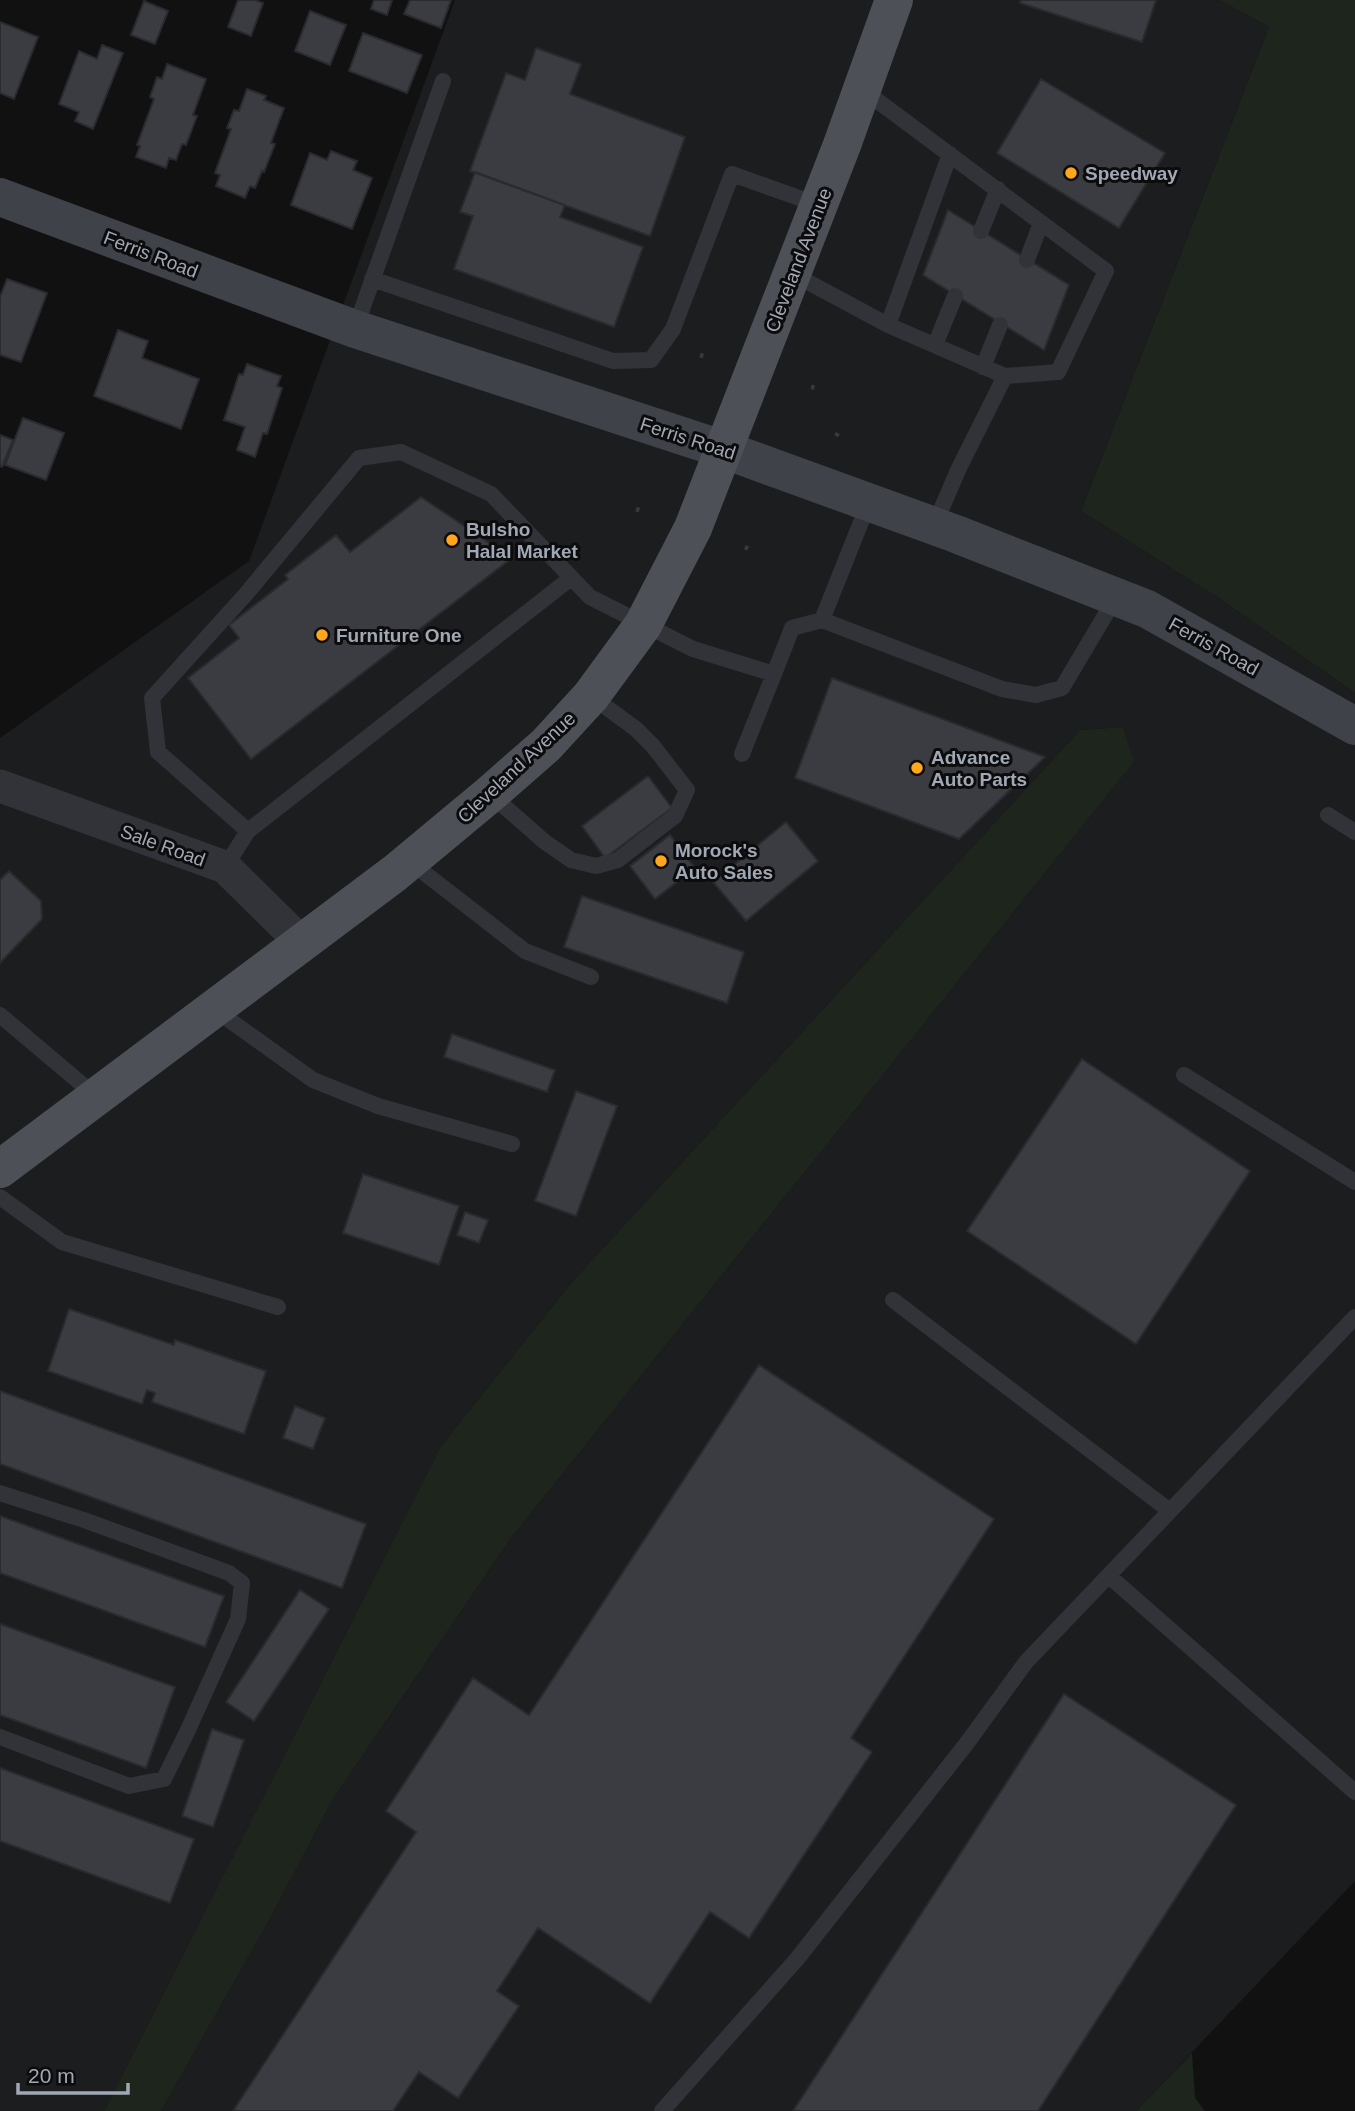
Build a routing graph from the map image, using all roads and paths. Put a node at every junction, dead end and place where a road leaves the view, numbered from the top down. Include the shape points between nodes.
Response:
1 (894, 0) edge
2 (443, 81) dead end
3 (862, 90) junction
4 (950, 154) junction
5 (998, 189) junction
6 (0, 197) edge
7 (819, 205) junction
8 (1041, 223) junction
9 (981, 231) dead end
10 (1027, 260) dead end
11 (793, 274) junction
12 (372, 279) junction
13 (955, 296) dead end
14 (888, 325) junction
15 (1000, 325) dead end
16 (355, 329) junction
17 (935, 345) junction
18 (984, 367) junction
19 (1005, 376) junction
20 (811, 387) dead end
21 (818, 388) dead end
22 (725, 450) junction
23 (869, 502) junction
24 (636, 509) dead end
25 (642, 511) dead end
26 (934, 526) junction
27 (745, 547) dead end
28 (751, 550) dead end
29 (572, 578) junction
30 (1116, 597) junction
31 (822, 620) junction
32 (643, 625) junction
33 (774, 674) junction
34 (591, 696) junction
35 (1355, 726) edge
36 (742, 754) dead end
37 (0, 786) edge
38 (490, 794) junction
39 (1328, 815) dead end
40 (248, 831) junction
41 (1355, 832) edge
42 (409, 861) junction
43 (225, 867) junction
44 (302, 943) junction
45 (591, 977) dead end
46 (214, 1009) junction
47 (0, 1016) edge
48 (1184, 1074) dead end
49 (97, 1097) junction
50 (512, 1143) dead end
51 (0, 1169) edge
52 (1355, 1182) edge
53 (0, 1197) edge
54 (893, 1300) dead end
55 (278, 1307) dead end
56 (1355, 1317) edge
57 (0, 1493) edge
58 (1170, 1511) junction
59 (1108, 1576) junction
60 (0, 1737) edge
61 (1355, 1792) edge
62 (662, 2111) edge

1 - 3 main road, Cleveland Avenue
2 - 12 lane
3 - 4 lane
3 - 7 main road, Cleveland Avenue
4 - 5 lane
4 - 14 lane
5 - 8 lane
5 - 9 lane
6 - 16 main road, Ferris Road
7 - 11 main road, Cleveland Avenue
7 - 12 lane via 732,174 673,329 651,360 613,361
8 - 10 lane
8 - 19 lane via 1106,271 1058,372
11 - 14 lane
11 - 22 main road, Cleveland Avenue
12 - 16 lane
13 - 17 lane
14 - 17 lane
15 - 18 lane
16 - 22 main road, Ferris Road
17 - 18 lane
18 - 19 lane
19 - 26 lane
20 - 21 path
22 - 23 main road, Ferris Road
22 - 32 main road, Cleveland Avenue via 690,535
23 - 26 main road, Ferris Road
23 - 31 lane
24 - 25 path
26 - 30 main road, Ferris Road
27 - 28 path
29 - 32 lane via 590,597
29 - 40 lane
29 - 40 lane via 491,494 401,452 359,458 152,698 158,752
30 - 31 lane via 1062,688 1035,695 1002,689
30 - 35 main road, Ferris Road
31 - 33 lane via 792,628
32 - 33 lane via 693,649
32 - 34 main road, Cleveland Avenue
33 - 36 lane
34 - 38 main road, Cleveland Avenue via 546,745
34 - 38 lane via 636,729 687,790 675,816 618,860 596,866 570,860
37 - 43 street, Sale Road
38 - 42 main road, Cleveland Avenue
39 - 41 lane
40 - 43 lane
42 - 44 main road, Cleveland Avenue
42 - 45 lane via 525,951
43 - 44 street, Sale Road
44 - 46 main road, Cleveland Avenue
46 - 49 main road, Cleveland Avenue
46 - 50 lane via 313,1080 378,1106
47 - 49 lane
48 - 52 lane
49 - 51 main road, Cleveland Avenue
53 - 55 lane via 62,1242
54 - 58 lane
56 - 58 lane
57 - 60 lane via 229,1573 242,1583 238,1619 164,1779 130,1786
58 - 59 lane
59 - 61 lane
59 - 62 lane via 1026,1662 797,1959

